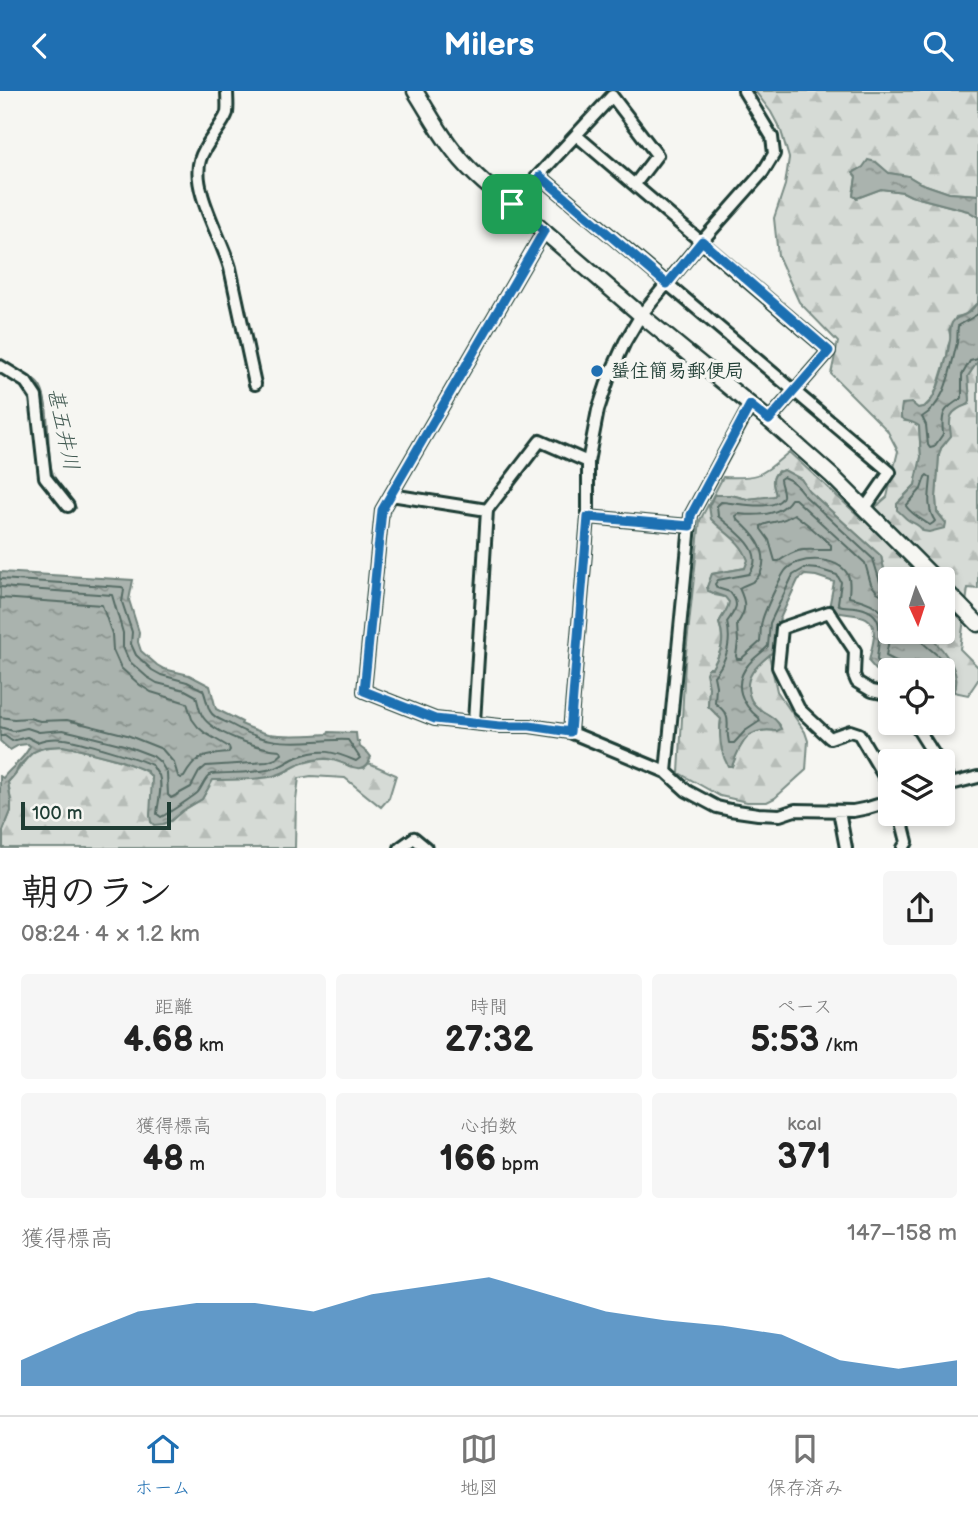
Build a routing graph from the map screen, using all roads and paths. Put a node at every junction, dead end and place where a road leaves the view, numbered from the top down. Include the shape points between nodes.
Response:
1 (227, 91) edge
2 (415, 91) edge
3 (744, 91) edge
4 (576, 135) junction
5 (540, 176) junction
6 (635, 184) junction
7 (512, 204) junction
8 (544, 231) junction
9 (702, 241) junction
10 (667, 284) junction
11 (641, 315) junction
12 (0, 366) edge
13 (255, 384) dead end
14 (794, 393) junction
15 (750, 405) junction
16 (769, 420) junction
17 (589, 462) junction
18 (391, 495) junction
19 (68, 506) dead end
20 (865, 508) junction
21 (487, 510) junction
22 (588, 517) junction
23 (690, 526) junction
24 (923, 567) edge
25 (956, 601) edge
26 (978, 624) edge
27 (878, 692) edge
28 (474, 722) junction
29 (570, 732) junction
30 (878, 766) edge
31 (666, 772) junction
32 (978, 777) edge
33 (955, 783) edge
34 (878, 805) edge
35 (839, 811) junction
36 (903, 826) edge
37 (400, 848) edge
38 (426, 848) edge
39 (846, 848) edge
40 (903, 848) edge

1 - 13 street via 227,112 199,161 199,181 210,220 225,249
2 - 7 street via 467,166
3 - 9 street via 772,137 774,155
4 - 5 street
4 - 6 street
4 - 6 street via 612,96 657,155
5 - 7 street
5 - 10 street
6 - 9 street
7 - 8 street
8 - 11 street
8 - 18 street
9 - 10 street
9 - 14 street via 829,351
10 - 11 street
10 - 14 street
11 - 15 street
11 - 17 street via 609,377
12 - 19 street via 26,382 36,397 45,477
14 - 16 street
14 - 20 street via 890,472
15 - 16 street
15 - 23 street via 691,515
16 - 20 street
17 - 21 street via 540,441
17 - 22 street
18 - 21 street
18 - 28 street via 382,510 364,691 435,719
20 - 24 street
21 - 28 street
22 - 23 street
22 - 29 street
23 - 31 street
25 - 26 street
27 - 30 street via 857,682 855,651 829,612 782,628 778,667 799,709 830,738 850,731 859,734
28 - 29 street
29 - 31 street
31 - 35 street via 687,791 718,807 758,814
32 - 33 street
34 - 35 street
35 - 39 street
36 - 40 street via 907,842
37 - 38 street via 414,838

